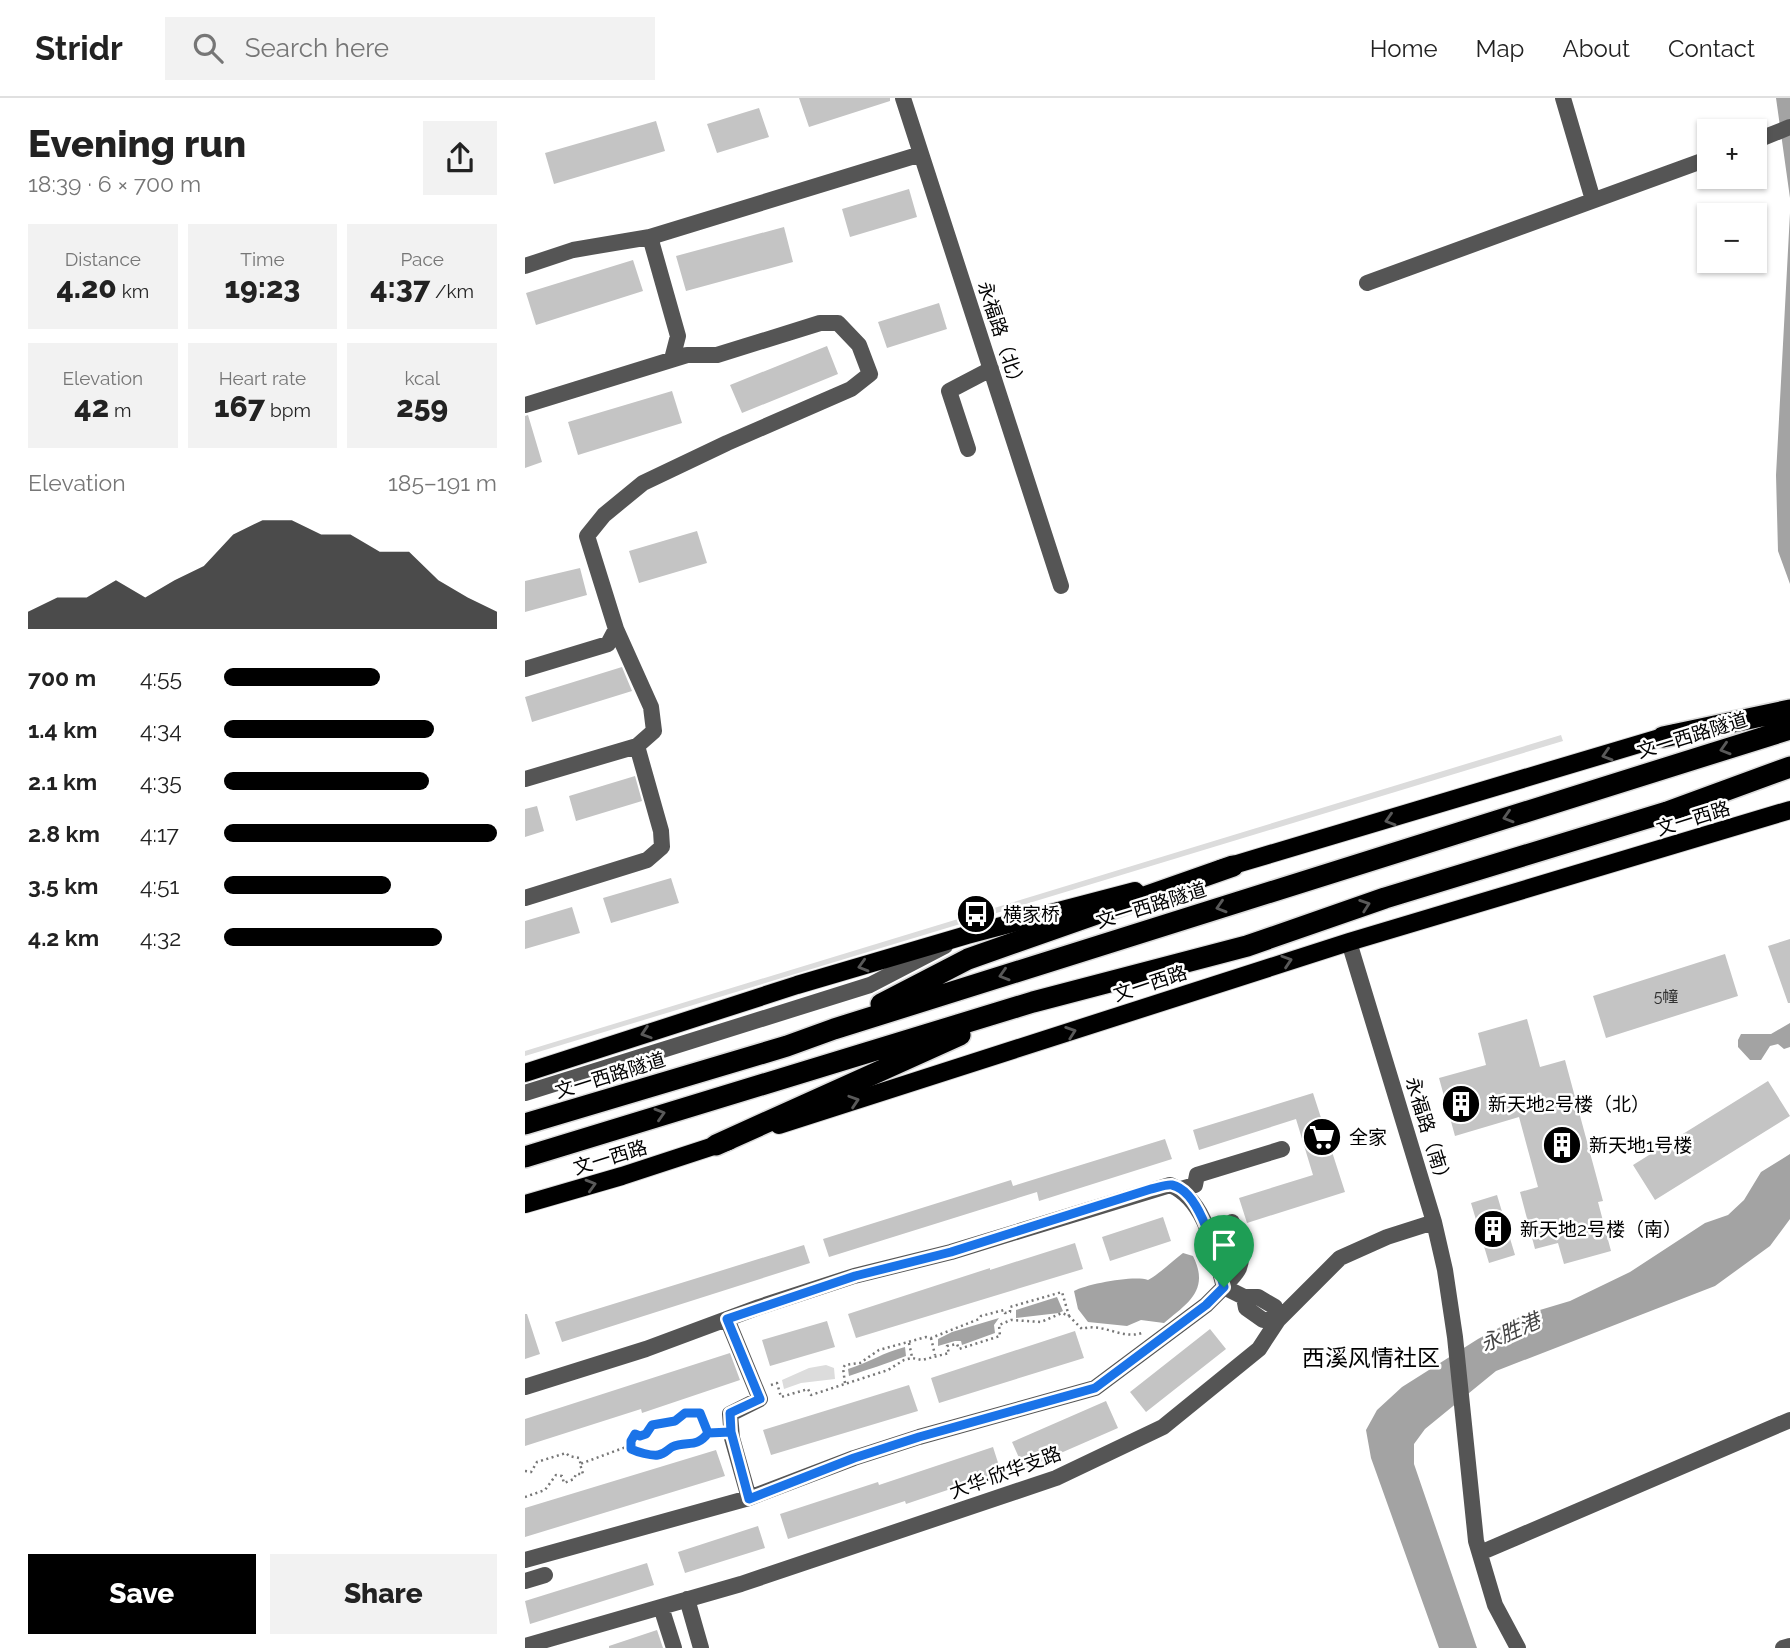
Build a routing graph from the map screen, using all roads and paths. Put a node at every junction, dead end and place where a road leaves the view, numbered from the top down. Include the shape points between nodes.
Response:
1 (903, 98) edge
2 (1563, 98) edge
3 (1788, 128) edge
4 (1767, 136) edge
5 (921, 154) junction
6 (1697, 163) edge
7 (1593, 200) junction
8 (650, 237) junction
9 (525, 265) edge
10 (1367, 283) dead end
11 (672, 359) junction
12 (991, 369) junction
13 (525, 405) edge
14 (968, 449) dead end
15 (1061, 586) dead end
16 (616, 629) junction
17 (525, 669) edge
18 (1790, 699) edge
19 (1790, 710) edge
20 (1790, 729) edge
21 (1663, 737) junction
22 (637, 746) junction
23 (1790, 767) edge
24 (525, 779) edge
25 (1790, 779) edge
26 (1790, 810) edge
27 (1667, 812) junction
28 (1233, 866) junction
29 (525, 898) edge
30 (967, 935) junction
31 (1349, 942) junction
32 (1033, 1002) junction
33 (834, 1029) junction
34 (525, 1073) edge
35 (525, 1093) edge
36 (525, 1125) edge
37 (716, 1145) junction
38 (1282, 1149) dead end
39 (525, 1157) edge
40 (1181, 1189) junction
41 (525, 1204) edge
42 (1231, 1222) dead end
43 (1434, 1222) junction
44 (1224, 1287) junction
45 (1010, 1312) junction
46 (1069, 1316) junction
47 (727, 1319) junction
48 (1010, 1320) junction
49 (1278, 1320) junction
50 (931, 1338) junction
51 (1164, 1338) junction
52 (909, 1343) junction
53 (935, 1356) junction
54 (912, 1358) junction
55 (845, 1383) junction
56 (525, 1387) edge
57 (755, 1389) junction
58 (1790, 1420) edge
59 (731, 1432) junction
60 (708, 1433) junction
61 (631, 1449) junction
62 (581, 1465) junction
63 (525, 1471) edge
64 (525, 1497) edge
65 (749, 1499) junction
66 (1479, 1553) junction
67 (525, 1560) edge
68 (545, 1575) dead end
69 (525, 1581) edge
70 (687, 1600) junction
71 (661, 1607) junction
72 (525, 1646) edge
73 (1790, 1646) edge
74 (674, 1648) edge
75 (701, 1648) edge
76 (1518, 1648) edge
77 (1783, 1648) edge

1 - 5 street, 永福路（北）
2 - 7 street
3 - 4 street
5 - 8 street
5 - 12 street, 永福路（北）
6 - 7 street
7 - 10 street
8 - 9 street via 573,250
8 - 11 street via 678,337
11 - 13 street
11 - 16 street via 717,355 820,323 838,323 859,345 870,374 851,389 643,483 604,515 587,536
12 - 14 street via 949,391
12 - 15 street, 永福路（北）
16 - 17 street via 608,644
16 - 22 street via 651,707 654,731
18 - 21 main road
19 - 21 highway
20 -> 33 highway, 文一西路隧道
21 -> 28 main road
22 - 24 street
22 - 29 street via 662,847 647,860
23 - 27 highway
25 - 27 highway
26 - 31 main road, 文一西路
32 -> 27 highway via 1247,946 1385,898
28 - 30 main road
28 - 33 highway via 968,959
30 -> 34 main road
30 - 35 street via 870,985
37 -> 31 main road, 文一西路
31 - 43 street, 永福路（南）
32 - 37 highway
39 -> 32 highway
33 - 36 highway, 文一西路隧道
41 -> 37 main road, 文一西路
38 - 40 street via 1197,1175 1195,1185
40 - 44 street via 1195,1202
40 - 47 street via 1170,1185 1151,1189 951,1252 855,1276
42 - 44 street via 1241,1256 1239,1268
43 - 49 street, 大华·欣华支路 via 1340,1258
43 - 66 street, 永福路（南） via 1455,1337
44 - 49 street via 1275,1307
44 - 51 street
45 - 46 path via 1010,1307 1062,1292
45 - 48 path
45 - 50 path via 981,1316
46 - 48 path via 1041,1322
46 - 51 path via 1082,1329 1088,1326 1137,1335 1150,1330
47 - 56 street
47 - 57 street
48 - 53 path via 999,1325 1000,1336 959,1349 957,1344 947,1346 949,1353
49 - 70 street, 大华·欣华支路 via 1259,1349 1163,1427 1068,1473
50 - 52 path
50 - 53 path
51 - 65 street via 1095,1388 919,1437
52 - 54 path
52 - 55 path via 845,1365
53 - 54 path
54 - 55 path
55 - 57 path via 811,1395 808,1389 781,1397 777,1383
57 - 59 street via 760,1399 730,1413
58 - 66 street
59 - 60 path
59 - 65 street
60 - 61 path via 694,1444 655,1455
60 - 61 path via 700,1413 685,1413 675,1421 652,1425 646,1434 635,1434
61 - 62 path
62 - 63 path via 579,1458 566,1453
62 - 64 path via 583,1474 564,1483 562,1476 556,1475 545,1490
65 - 67 street
66 - 76 street, 永福路（南） via 1495,1605
68 - 69 street
70 - 71 street, 大华·欣华支路
70 - 75 street
71 - 72 street, 大华·欣华支路
71 - 74 street
73 - 77 street

